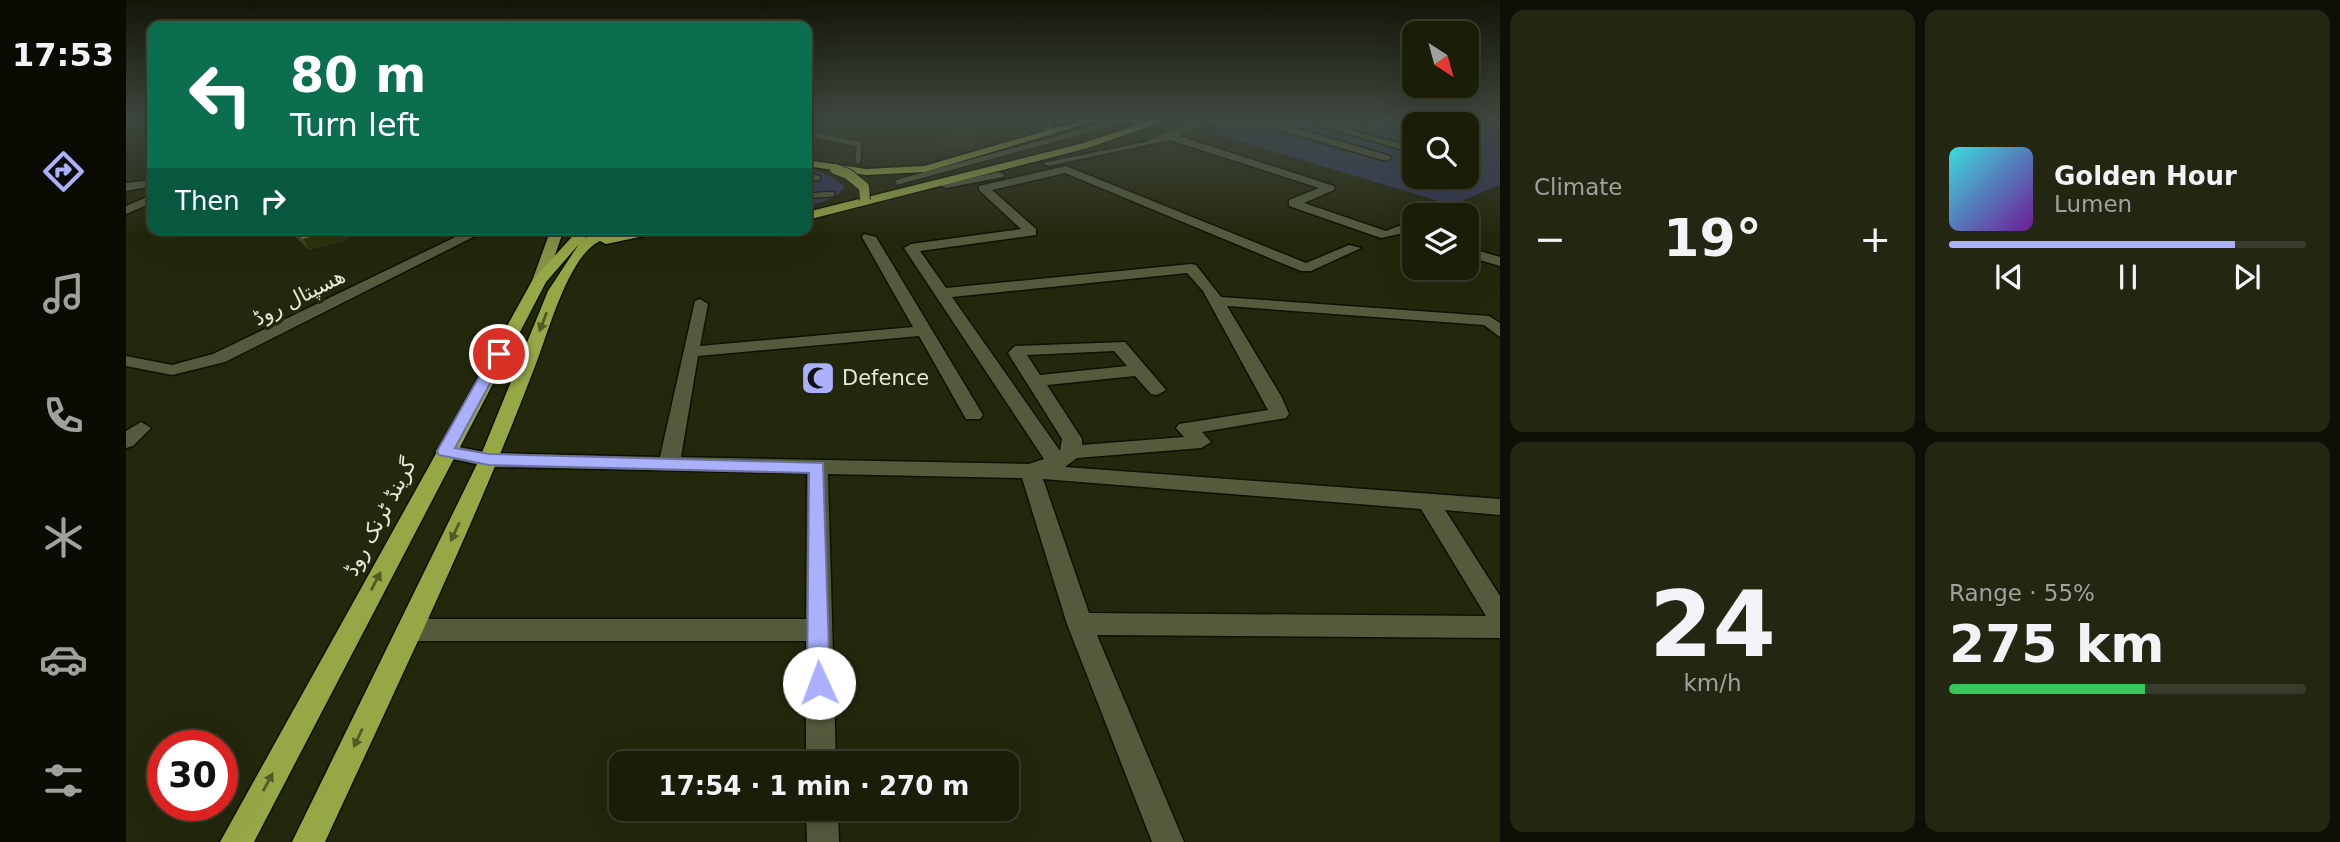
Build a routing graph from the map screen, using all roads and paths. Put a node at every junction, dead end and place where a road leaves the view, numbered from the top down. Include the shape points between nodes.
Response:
1 (838, 159) edge
2 (905, 159) edge
3 (964, 159) edge
4 (981, 159) edge
5 (1027, 159) edge
6 (1035, 159) edge
7 (1064, 159) edge
8 (1242, 159) edge
9 (858, 162) joint
10 (812, 164) edge
11 (835, 169) junction
12 (812, 177) edge
13 (818, 178) dead end
14 (898, 182) dead end
15 (147, 184) edge
16 (946, 185) junction
17 (126, 187) edge
18 (832, 194) dead end
19 (812, 196) edge
20 (865, 200) junction
21 (147, 201) edge
22 (126, 210) edge
23 (812, 215) edge
24 (812, 221) edge
25 (1402, 231) edge
26 (471, 235) edge
27 (556, 235) edge
28 (580, 235) edge
29 (604, 235) edge
30 (627, 235) edge
31 (869, 237) dead end
32 (1354, 248) dead end
33 (1479, 255) edge
34 (572, 261) junction
35 (1500, 262) edge
36 (903, 263) junction
37 (539, 281) junction
38 (944, 293) junction
39 (1217, 301) junction
40 (700, 304) dead end
41 (922, 331) junction
42 (1500, 332) edge
43 (691, 352) junction
44 (126, 362) edge
45 (1140, 370) junction
46 (1033, 381) junction
47 (1157, 390) dead end
48 (973, 415) dead end
49 (445, 451) junction
50 (1065, 457) junction
51 (489, 460) junction
52 (669, 464) junction
53 (817, 467) junction
54 (1030, 471) junction
55 (1427, 499) junction
56 (1500, 506) edge
57 (1500, 617) edge
58 (1080, 624) junction
59 (1500, 627) edge
60 (409, 630) junction
61 (817, 630) junction
62 (821, 751) edge
63 (822, 821) edge
64 (236, 842) edge
65 (308, 842) edge
66 (823, 842) edge
67 (1168, 842) edge

1 - 9 highway
2 - 9 highway
3 - 11 highway via 913,171
4 - 14 lane
5 - 20 highway
6 - 16 highway
7 - 16 street
8 - 25 street via 1330,188 1293,203 1386,235
10 - 11 highway
11 - 20 highway, bridge via 864,187
12 - 13 lane
15 - 17 street
16 - 24 highway
18 - 19 lane
20 - 23 highway
21 - 22 street
26 - 44 street, ھسپتال روڈ via 219,358 172,370
27 - 37 main road
28 - 37 highway, گرینڈ ٹرنک روڈ
29 - 34 highway via 587,242
30 - 34 highway via 603,241
31 - 36 street
32 - 36 street via 1306,268 1066,169 983,188 1031,232 911,247
33 - 35 street
34 -> 51 highway via 556,290
36 - 38 street
36 - 41 street
37 - 49 highway, گرینڈ ٹرنک روڈ
38 - 39 street via 1191,268
38 - 50 street
39 - 42 street via 1489,321
39 - 50 street via 1279,414 1186,428 1201,443
40 - 43 street
41 - 43 street
41 - 48 street
43 - 52 street
45 - 46 street
45 - 46 street via 1119,346 1021,351 1017,354
45 - 47 street
46 - 50 street via 1072,439
49 - 51 street
64 -> 49 highway, گرینڈ ٹرنک روڈ
50 - 54 street
51 - 52 street
51 -> 60 highway
52 - 53 street
53 - 54 street
53 - 61 street
54 - 55 street
54 - 58 street
55 - 56 street
55 - 57 street
58 - 59 street
58 - 67 street
60 - 61 street
60 -> 65 highway
61 - 62 street
63 - 66 street

